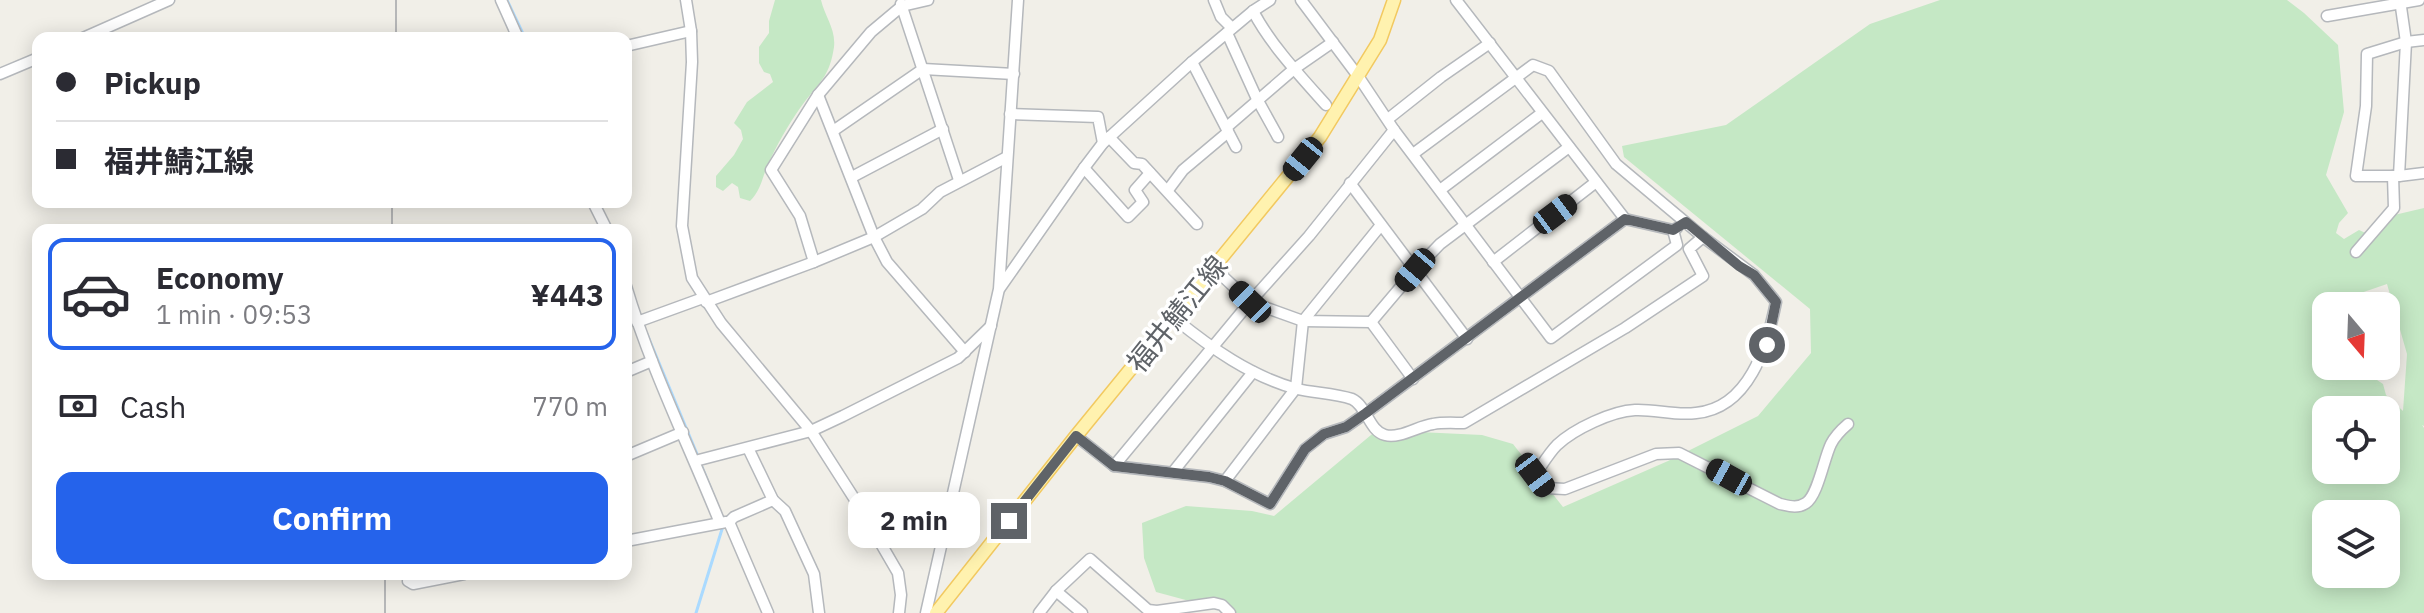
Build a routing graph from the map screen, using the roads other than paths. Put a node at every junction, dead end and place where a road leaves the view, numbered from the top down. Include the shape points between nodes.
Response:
1 (169, 0) edge
2 (501, 0) edge
3 (686, 0) edge
4 (928, 0) edge
5 (1018, 0) edge
6 (1214, 0) edge
7 (1270, 0) edge
8 (1301, 0) edge
9 (1394, 0) edge
10 (1456, 0) edge
11 (2419, 0) edge
12 (2401, 2) edge
13 (901, 3) edge
14 (1253, 11) junction
15 (2327, 16) dead end
16 (691, 31) junction
17 (1230, 31) junction
18 (97, 32) edge
19 (515, 32) edge
20 (2424, 40) edge
21 (1333, 42) junction
22 (2406, 42) junction
23 (1490, 43) junction
24 (632, 45) edge
25 (32, 61) edge
26 (1192, 62) junction
27 (923, 69) junction
28 (1294, 69) junction
29 (0, 74) edge
30 (1014, 74) junction
31 (1358, 76) junction
32 (1515, 78) junction
33 (818, 95) junction
34 (1257, 99) junction
35 (1326, 105) dead end
36 (1542, 113) junction
37 (1010, 114) junction
38 (1388, 119) junction
39 (943, 129) junction
40 (1394, 130) junction
41 (833, 131) junction
42 (1227, 133) junction
43 (1278, 137) dead end
44 (1106, 140) junction
45 (1236, 147) dead end
46 (1569, 147) junction
47 (1413, 154) junction
48 (1007, 157) junction
49 (1084, 168) junction
50 (1150, 173) junction
51 (2424, 173) edge
52 (2396, 176) junction
53 (852, 177) junction
54 (959, 180) junction
55 (1596, 182) junction
56 (1350, 183) junction
57 (1168, 190) junction
58 (1440, 190) junction
59 (1625, 219) junction
60 (1686, 222) junction
61 (1197, 224) dead end
62 (1381, 225) junction
63 (1467, 225) junction
64 (1673, 230) junction
65 (874, 237) junction
66 (1703, 237) junction
67 (2356, 252) dead end
68 (814, 262) junction
69 (1493, 262) junction
70 (1215, 269) junction
71 (1415, 270) junction
72 (999, 289) junction
73 (1521, 298) junction
74 (704, 300) junction
75 (1250, 302) junction
76 (632, 306) edge
77 (1174, 318) junction
78 (1303, 321) junction
79 (637, 322) junction
80 (1371, 322) junction
81 (991, 326) junction
82 (1467, 339) junction
83 (1212, 348) junction
84 (965, 352) junction
85 (652, 361) junction
86 (632, 369) edge
87 (1253, 372) junction
88 (1413, 379) junction
89 (1296, 388) junction
90 (1366, 413) junction
91 (1848, 424) dead end
92 (811, 431) junction
93 (683, 432) junction
94 (1076, 436) junction
95 (748, 448) junction
96 (632, 453) edge
97 (695, 461) junction
98 (1114, 466) junction
99 (1173, 472) junction
100 (1225, 481) junction
101 (773, 500) junction
102 (725, 522) junction
103 (632, 540) edge
104 (408, 580) edge
105 (433, 580) edge
106 (1056, 591) junction
107 (768, 613) edge
108 (819, 613) edge
109 (899, 613) edge
110 (926, 613) edge
111 (936, 613) edge
112 (1039, 613) edge
113 (1082, 613) edge
114 (1230, 613) edge

1 - 18 street
2 - 19 street
3 - 16 street
4 - 13 street
5 - 30 street
6 - 17 street
7 - 14 street
8 - 21 street
9 - 31 main road, 福井鯖江線 via 1380,40
10 - 23 street
11 - 12 street
12 - 15 street
12 - 22 street
13 - 27 street
13 - 33 street
14 - 17 street
14 - 28 street
16 - 24 street
16 - 74 street via 682,226 692,278
17 - 26 street
17 - 34 street
20 - 22 street
21 - 28 street
21 - 31 street
22 - 52 street
22 - 52 street via 2367,54 2356,176
23 - 32 street
23 - 38 street
25 - 29 street
26 - 42 street
26 - 44 street
27 - 30 street
27 - 39 street
27 - 41 street
28 - 34 street
28 - 35 street
30 - 37 street
31 - 38 street
31 - 70 main road, 福井鯖江線 via 1320,137
32 - 36 street
32 - 47 street
32 - 60 street via 1533,65 1549,71 1616,164
33 - 41 street
33 - 68 street via 771,170 800,216
34 - 42 street
34 - 43 street
36 - 46 street
36 - 58 street
37 - 44 street via 1098,117
37 - 48 street
38 - 40 street
39 - 53 street
39 - 54 street
40 - 47 street
40 - 56 street
41 - 53 street
42 - 45 street
42 - 57 street
44 - 49 street
44 - 50 street
46 - 55 street
46 - 63 street
47 - 58 street
48 - 54 street
48 - 72 street
49 - 50 street via 1128,217 1143,202 1135,190
49 - 72 street
50 - 57 street
51 - 52 street
52 - 67 street via 2394,208
53 - 65 street
54 - 65 street
55 - 59 street
55 - 69 street
56 - 62 street
56 - 75 street
57 - 61 street
58 - 63 street
59 - 64 street
59 - 73 street
60 - 64 street
60 - 66 street
62 - 71 street
62 - 78 street
63 - 69 street
63 - 71 street
64 - 73 street via 1677,245 1551,338
65 - 68 street
65 - 84 street via 887,262
66 - 90 street via 1689,249 1703,276 1464,423 1437,423 1385,435
66 - 91 street via 1754,275 1776,302 1767,345 1753,372 1723,408 1667,414 1635,410 1582,428 1557,445 1535,475 1546,488 1565,489 1656,454 1679,453 1795,507 1812,496 1831,445
68 - 74 street
69 - 73 street
70 - 75 street
70 - 77 main road, 福井鯖江線
71 - 80 street
71 - 82 street
72 - 81 street
73 - 82 street
74 - 79 street
74 - 92 street
75 - 78 street
75 - 83 street
76 - 79 street
77 - 83 street
77 - 94 main road, 福井鯖江線
78 - 80 street
78 - 89 street
79 - 85 street
80 - 88 street
81 - 84 street
81 - 110 street
82 - 88 street
83 - 87 street
83 - 98 street
84 - 92 street
85 - 86 street
85 - 93 street
87 - 89 street
87 - 99 street
88 - 90 street
89 - 90 street via 1354,400
89 - 100 street
90 - 100 street via 1305,449 1270,504
92 - 95 street
92 - 109 street via 894,566 900,582
93 - 96 street
93 - 97 street
94 - 98 street
94 - 111 main road, 福井鯖江線
95 - 97 street
95 - 101 street
97 - 102 street
98 - 99 street
99 - 100 street
101 - 102 street
101 - 108 street via 785,511 814,574
102 - 103 street
102 - 107 street
104 - 105 street
106 - 112 street
106 - 113 street
106 - 114 street via 1090,559 1148,610 1214,603

